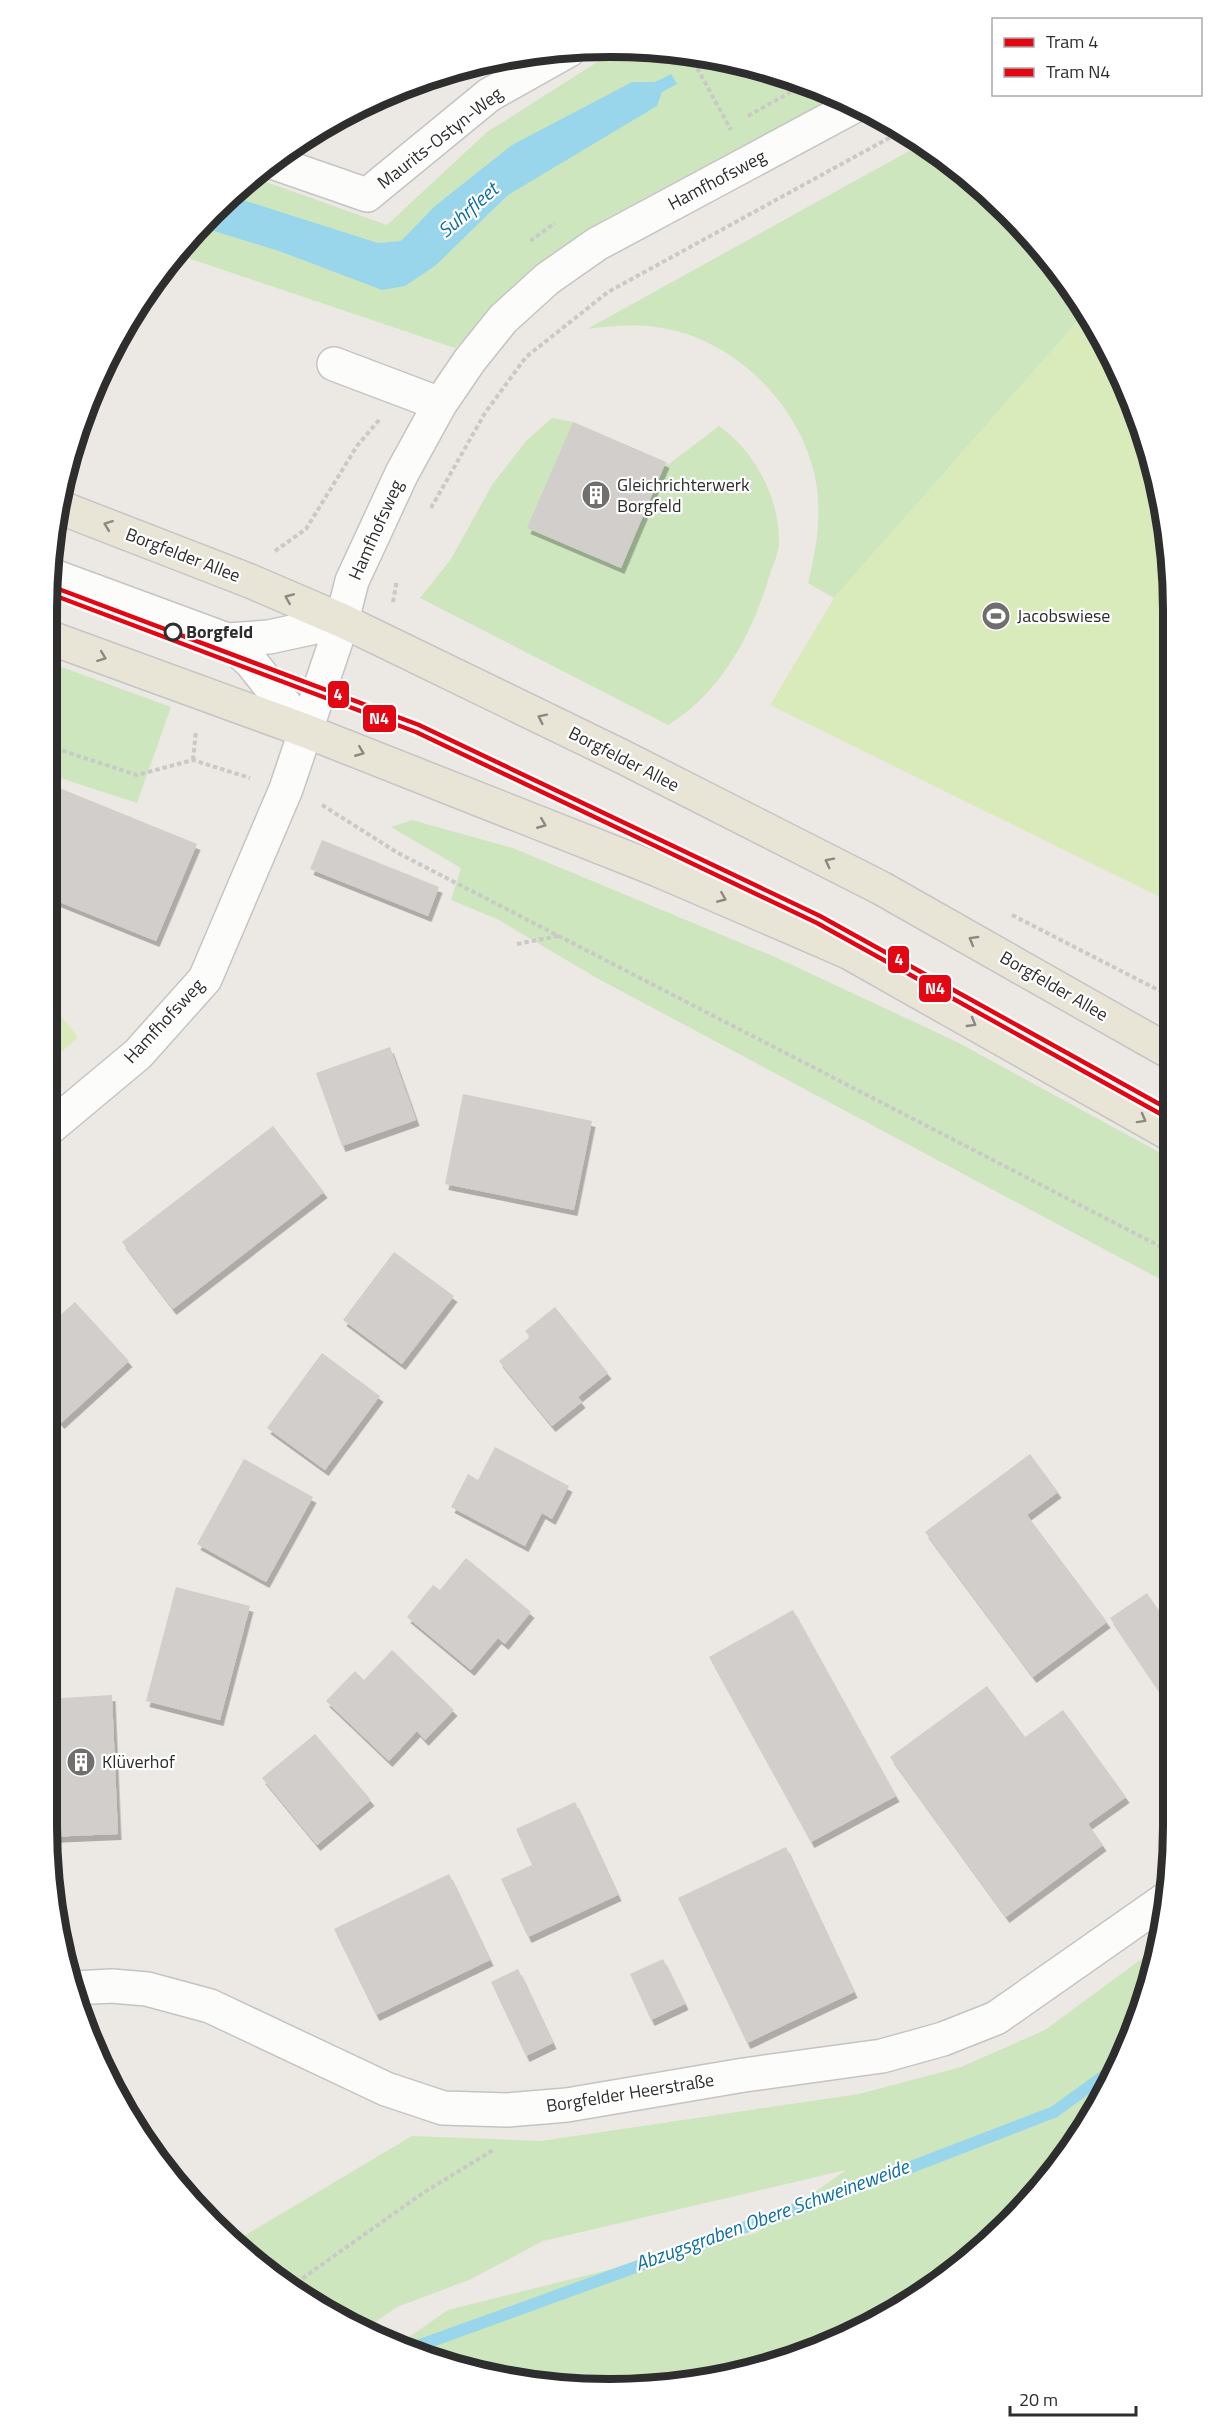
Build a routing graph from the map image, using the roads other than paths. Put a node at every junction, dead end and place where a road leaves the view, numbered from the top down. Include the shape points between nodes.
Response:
1 (550, 61) edge
2 (847, 110) edge
3 (281, 165) edge
4 (334, 364) dead end
5 (440, 404) junction
6 (67, 510) edge
7 (58, 578) edge
8 (343, 621) junction
9 (57, 640) edge
10 (227, 640) junction
11 (306, 731) junction
12 (1163, 1048) edge
13 (57, 1122) edge
14 (1163, 1130) edge
15 (1157, 1905) edge
16 (81, 1988) edge

1 - 3 street, Maurits-Ostyn-Weg via 489,95 367,195
2 - 5 street, Hamfhofsweg via 597,244 547,279 503,319
4 - 5 street
5 - 8 street, Hamfhofsweg via 402,473 352,581
8 -> 6 main road, Borgfelder Allee
7 - 10 street
8 - 10 street via 269,637
8 - 11 street, Hamfhofsweg
12 -> 8 main road, Borgfelder Allee via 881,888
9 -> 11 main road
10 - 11 street via 251,662
11 - 13 street, Hamfhofsweg via 286,789 205,979 138,1054
11 -> 14 main road via 658,870 848,952
15 - 16 street, Borgfelder Heerstraße via 996,2018 943,2039 882,2056 567,2105 507,2110 443,2108 386,2089 200,2003 147,1989

